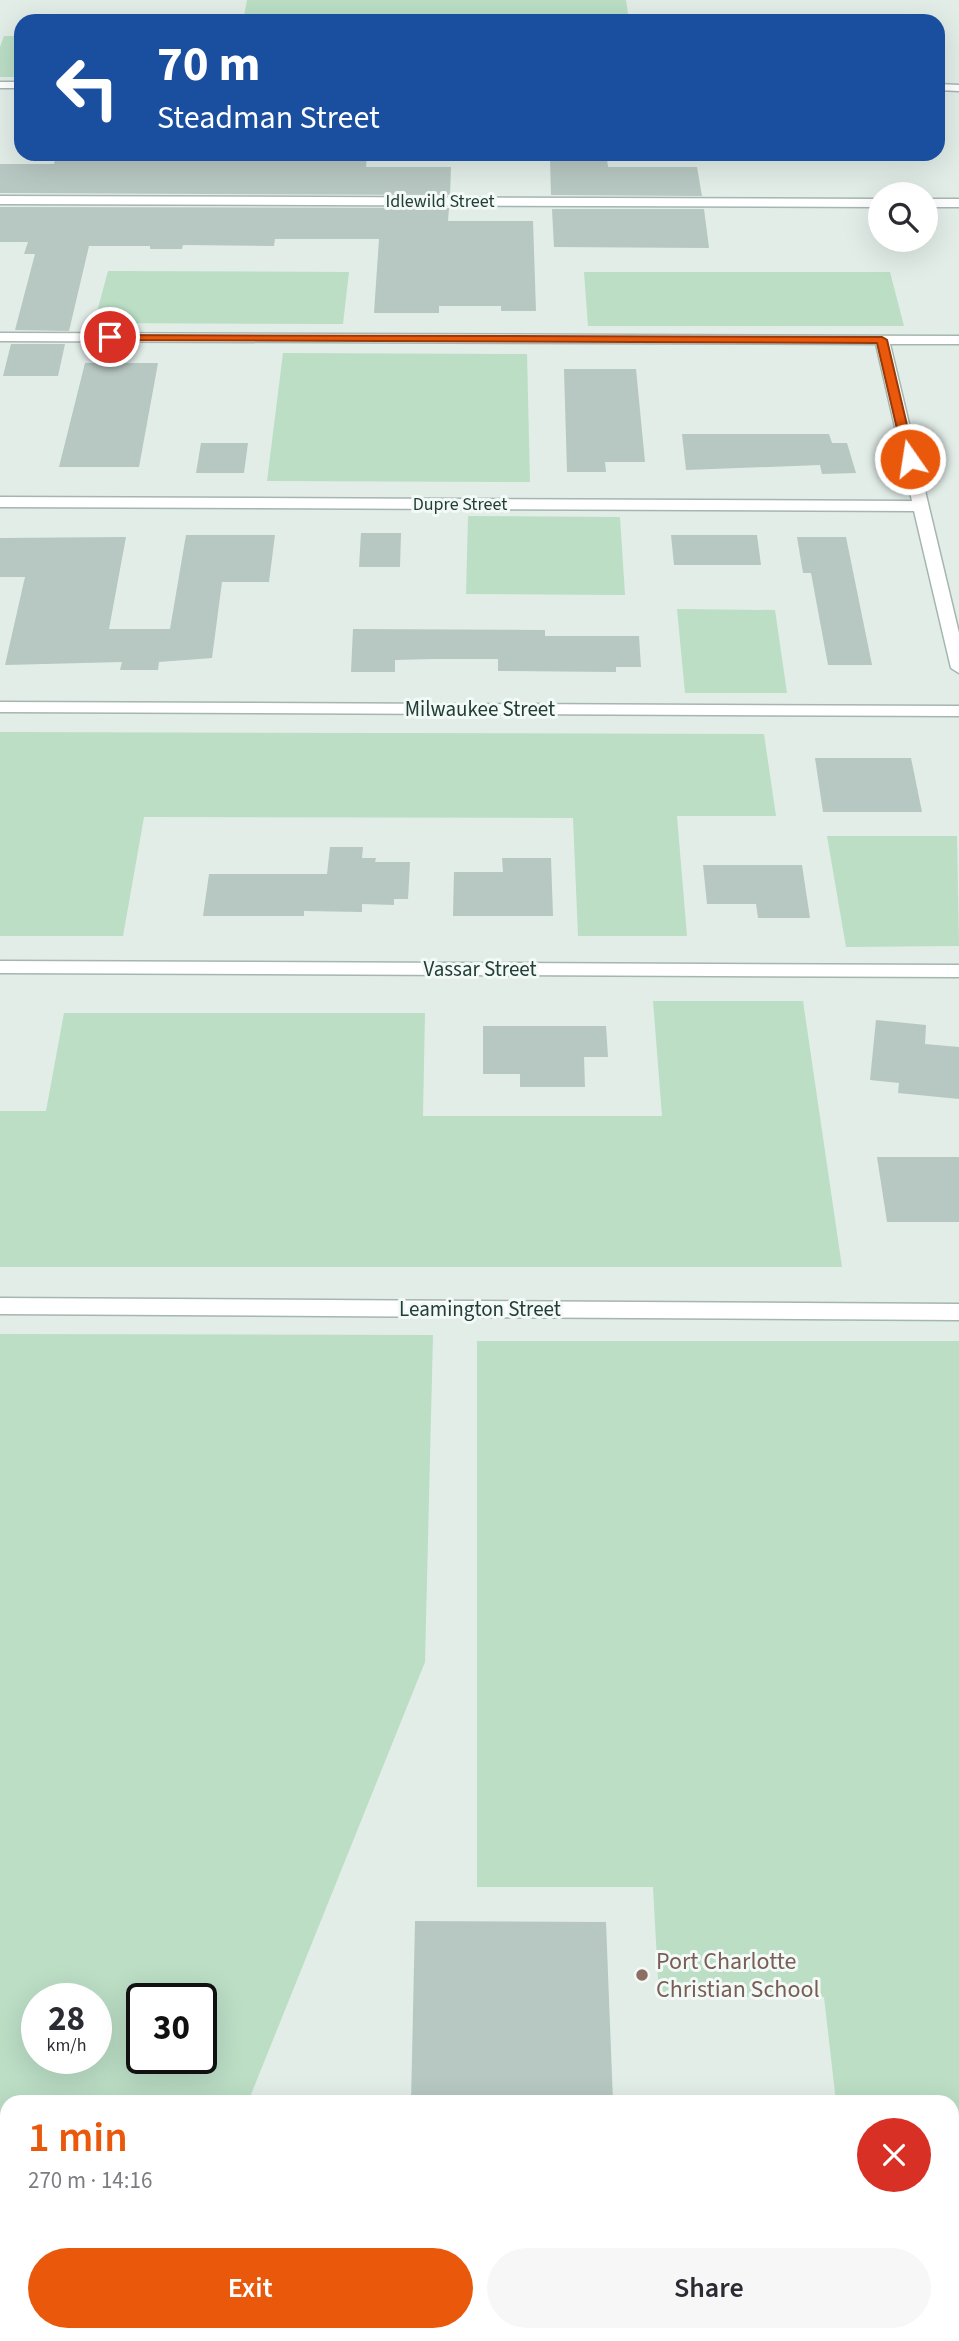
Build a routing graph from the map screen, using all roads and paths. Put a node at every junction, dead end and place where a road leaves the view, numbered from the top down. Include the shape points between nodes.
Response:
1 (0, 200) edge
2 (868, 203) edge
3 (938, 203) edge
4 (959, 203) edge
5 (0, 337) edge
6 (882, 340) junction
7 (959, 340) edge
8 (0, 502) edge
9 (921, 506) junction
10 (959, 668) edge
11 (0, 707) edge
12 (959, 711) edge
13 (0, 967) edge
14 (959, 971) edge
15 (0, 1306) edge
16 (959, 1312) edge

1 - 2 street, Idlewild Street
3 - 4 street
5 - 6 street
6 - 7 street
6 - 9 street
8 - 9 street, Dupre Street
9 - 10 street
11 - 12 street, Milwaukee Street
13 - 14 street, Vassar Street
15 - 16 street, Leamington Street

